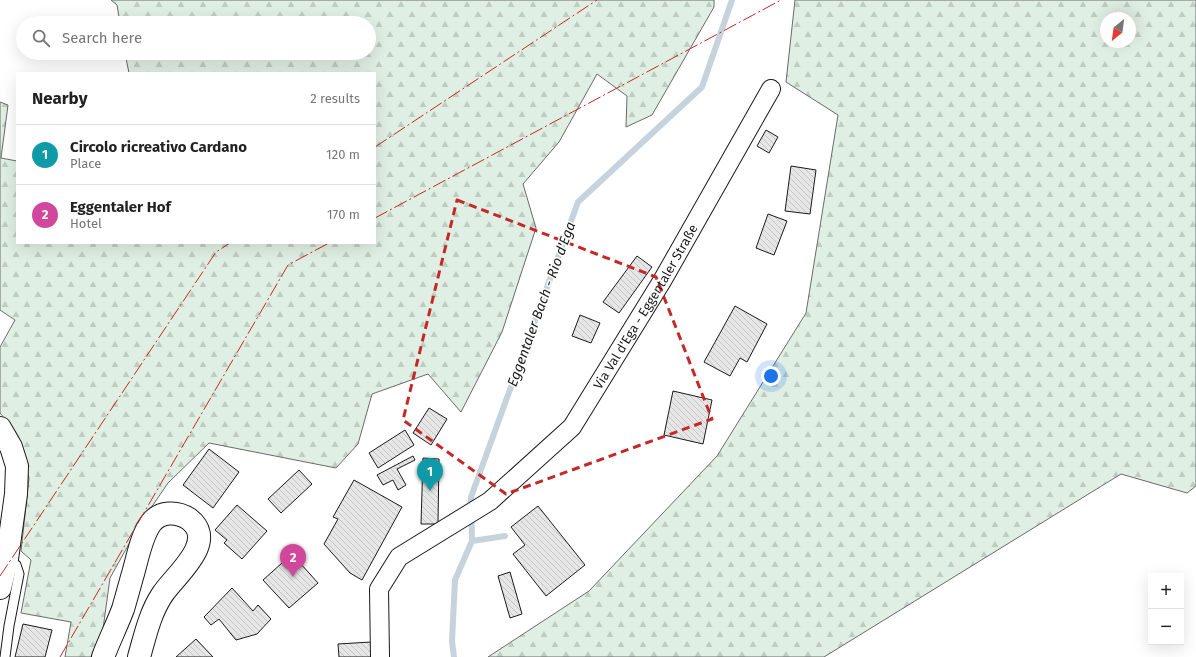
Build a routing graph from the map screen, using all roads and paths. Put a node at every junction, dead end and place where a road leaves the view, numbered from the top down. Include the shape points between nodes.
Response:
1 (771, 89) dead end
2 (0, 428) edge
3 (7, 559) junction
4 (0, 588) edge
5 (5, 657) edge
6 (103, 657) edge
7 (139, 657) edge
8 (380, 657) edge

1 - 8 street, Via Val d'Ega - Eggentaler Straße via 662,281 572,427 490,501 399,557 379,589
2 - 3 street via 11,447 16,466 16,494
3 - 4 street
3 - 5 lane via 16,565 19,574
6 - 7 street via 151,523 161,514 183,515 197,530 198,547 190,562 162,595 149,622

